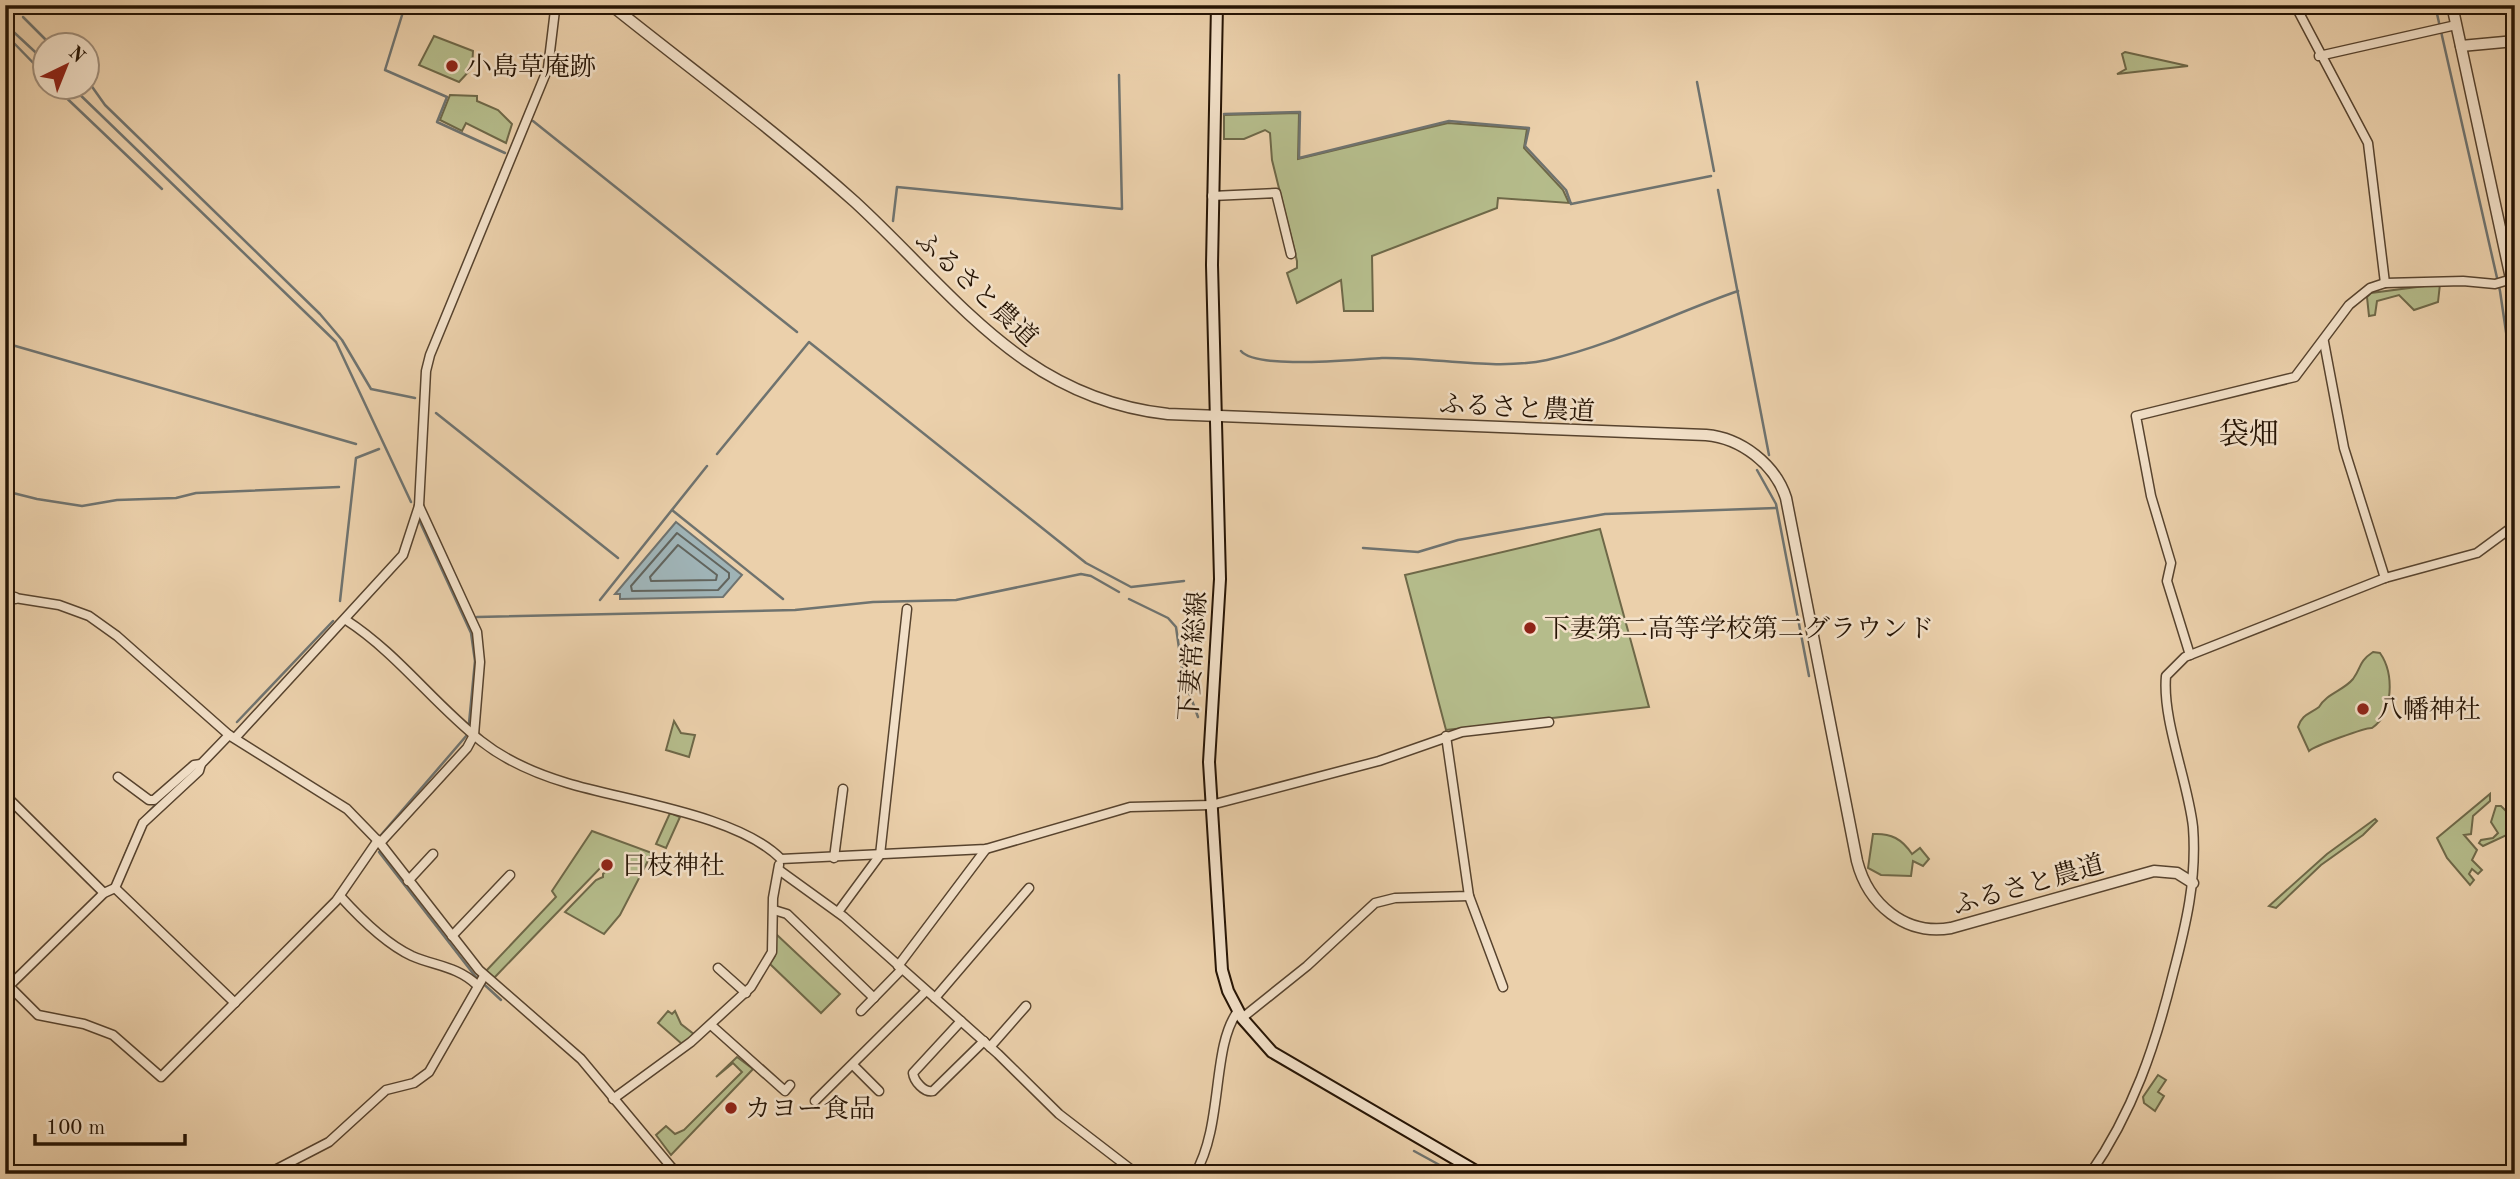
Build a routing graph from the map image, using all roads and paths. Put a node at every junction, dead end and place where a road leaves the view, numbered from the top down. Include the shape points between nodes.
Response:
1 (611, 5) edge
2 (1217, 5) edge
3 (2295, 5) edge
4 (2452, 5) edge
5 (555, 7) edge
6 (2446, 27) junction
7 (2515, 41) edge
8 (2461, 47) junction
9 (2319, 55) junction
10 (1212, 196) junction
11 (1291, 254) dead end
12 (2506, 281) edge
13 (2385, 283) junction
14 (2515, 297) edge
15 (2324, 342) junction
16 (1216, 416) junction
17 (419, 506) junction
18 (2515, 525) edge
19 (2385, 578) junction
20 (10, 597) edge
21 (907, 609) dead end
22 (346, 620) junction
23 (2190, 655) junction
24 (1549, 722) dead end
25 (474, 735) junction
26 (232, 736) junction
27 (1446, 736) junction
28 (201, 764) junction
29 (118, 777) dead end
30 (843, 789) dead end
31 (5, 794) edge
32 (1211, 805) junction
33 (379, 842) junction
34 (986, 849) junction
35 (433, 854) dead end
36 (880, 855) junction
37 (834, 858) junction
38 (781, 859) junction
39 (779, 870) junction
40 (510, 876) dead end
41 (408, 881) junction
42 (2193, 883) junction
43 (115, 888) junction
44 (1029, 888) dead end
45 (104, 893) junction
46 (1469, 895) junction
47 (340, 896) junction
48 (775, 910) junction
49 (838, 912) junction
50 (452, 936) junction
51 (718, 968) dead end
52 (900, 968) junction
53 (480, 980) junction
54 (1503, 987) dead end
55 (926, 991) junction
56 (746, 993) junction
57 (874, 998) junction
58 (935, 999) junction
59 (235, 1003) junction
60 (1026, 1006) dead end
61 (861, 1011) dead end
62 (1240, 1015) junction
63 (961, 1021) junction
64 (711, 1025) junction
65 (987, 1044) junction
66 (853, 1065) junction
67 (790, 1085) dead end
68 (879, 1091) dead end
69 (613, 1099) junction
70 (815, 1101) dead end
71 (275, 1170) dead end
72 (674, 1171) edge
73 (662, 1174) edge
74 (1137, 1174) edge
75 (1195, 1174) edge
76 (1481, 1174) edge
77 (2090, 1174) edge

1 - 16 street, ふるさと農道 via 854,202 1021,360 1069,387 1117,405
2 - 10 main road, 下妻常総線
3 - 9 street
4 - 6 street
5 - 17 street via 548,68 430,355
6 - 8 street
6 - 9 street
7 - 8 street
8 - 12 street
9 - 13 street via 2371,153
10 - 11 street via 1276,193
10 - 16 main road, 下妻常総線
12 - 13 street
12 - 14 street
13 - 15 street via 2358,295
15 - 19 street via 2344,449
15 - 23 street via 2295,377 2136,416 2151,496 2171,563 2167,581
16 - 32 main road, 下妻常総線 via 1220,589 1211,700
16 - 42 street, ふるさと農道 via 1706,435 1736,443 1765,464 1786,498 1857,861 1868,890 1881,906 1903,922 1942,929 2154,871 2177,873
17 - 22 street via 403,555
17 - 25 street via 477,632 480,662
18 - 19 street via 2477,553
19 - 23 street
20 - 26 street via 59,605 89,617
21 - 36 street
22 - 25 street via 375,641
22 - 26 street
23 - 42 street via 2173,666 2165,686 2190,804
24 - 27 street
25 - 33 street
25 - 38 street via 535,771 732,829 764,844
26 - 28 street
26 - 33 street via 335,799
27 - 32 street via 1379,761
27 - 46 street
28 - 29 street via 194,765 155,800
28 - 43 street via 144,823
30 - 37 street
31 - 45 street
32 - 34 street via 1130,807
32 - 62 main road, 下妻常総線 via 1217,942 1225,983
33 - 41 street
33 - 47 street
34 - 36 street
34 - 52 street
35 - 41 street
36 - 37 street
36 - 49 street
37 - 38 street
38 - 39 street
39 - 48 street
39 - 49 street
40 - 50 street
41 - 50 street
42 - 77 street via 2146,1070 2119,1128
43 - 45 street
43 - 59 street
44 - 58 street
45 - 59 street via 9,986 37,1015 113,1035 162,1077
46 - 54 street
46 - 62 street via 1376,903 1299,972
47 - 53 street via 406,953
47 - 59 street
48 - 56 street via 772,952
48 - 57 street via 787,914
49 - 52 street
50 - 53 street
51 - 56 street
52 - 55 street
52 - 57 street
53 - 69 street via 570,1049
53 - 71 street via 429,1072 414,1083 386,1090 329,1142
55 - 58 street
55 - 66 street
56 - 64 street
57 - 61 street
58 - 63 street
60 - 65 street
62 - 75 street via 1228,1029 1213,1131
62 - 76 main road, 下妻常総線 via 1265,1046 1289,1065
63 - 65 street
63 - 65 street via 913,1073 925,1090 933,1091
64 - 67 street via 785,1091
64 - 69 street
65 - 74 street via 1059,1114
66 - 68 street
66 - 70 street
69 - 72 street
72 - 73 street

